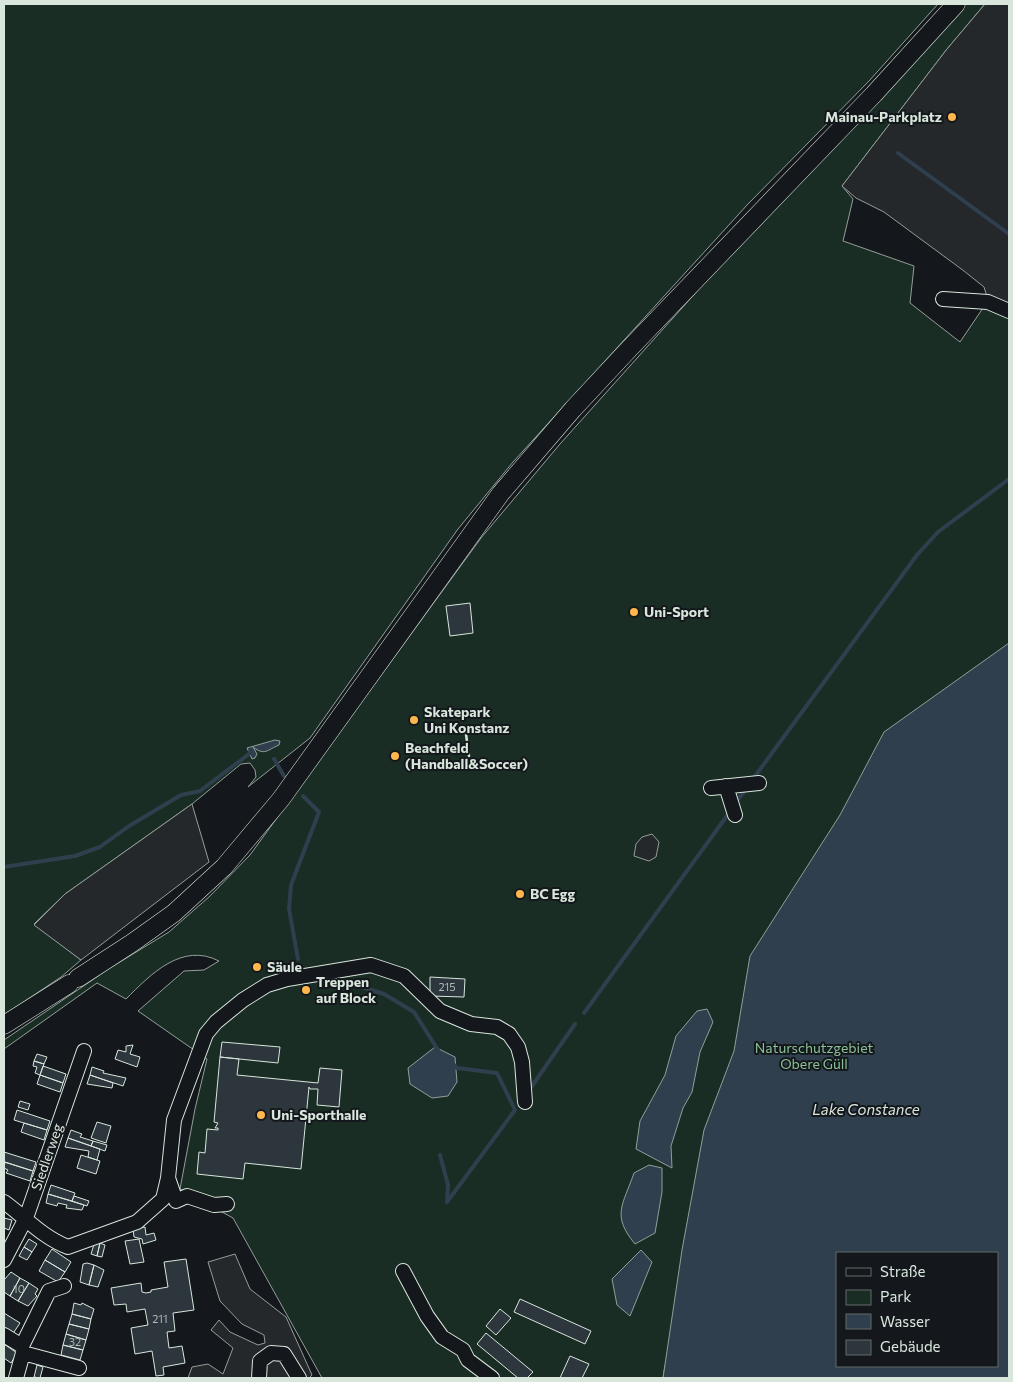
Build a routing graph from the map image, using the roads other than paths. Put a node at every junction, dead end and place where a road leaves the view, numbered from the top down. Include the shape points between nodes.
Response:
1 (956, 4) edge
2 (943, 299) dead end
3 (1009, 311) edge
4 (759, 783) dead end
5 (726, 786) junction
6 (711, 788) dead end
7 (735, 815) dead end
8 (4, 1025) edge
9 (84, 1051) dead end
10 (525, 1102) dead end
11 (168, 1178) junction
12 (4, 1202) edge
13 (227, 1204) dead end
14 (26, 1218) junction
15 (4, 1260) edge
16 (403, 1271) dead end
17 (64, 1286) dead end
18 (4, 1335) edge
19 (23, 1350) junction
20 (79, 1368) dead end
21 (16, 1378) edge
22 (260, 1378) edge
23 (299, 1378) edge
24 (492, 1378) edge

1 - 8 main road via 573,409 507,486 281,799 224,867 174,913
2 - 3 street via 988,302
4 - 5 street
5 - 6 street
5 - 7 street
9 - 14 street, Siedlerweg
10 - 11 street via 522,1062 518,1047 509,1034 497,1026 471,1024 440,1011 404,976 371,965 287,979 267,985 243,1000 206,1034 174,1120
11 - 13 street via 176,1201 186,1196 214,1205
11 - 14 street via 163,1199 137,1222 68,1247 32,1227
12 - 14 street
14 - 15 street, Siedlerweg
16 - 24 street via 426,1316 442,1337 463,1350 468,1360
17 - 19 street via 49,1291
18 - 19 street
19 - 20 street
19 - 21 street
22 - 23 street via 260,1361 271,1353 284,1354

